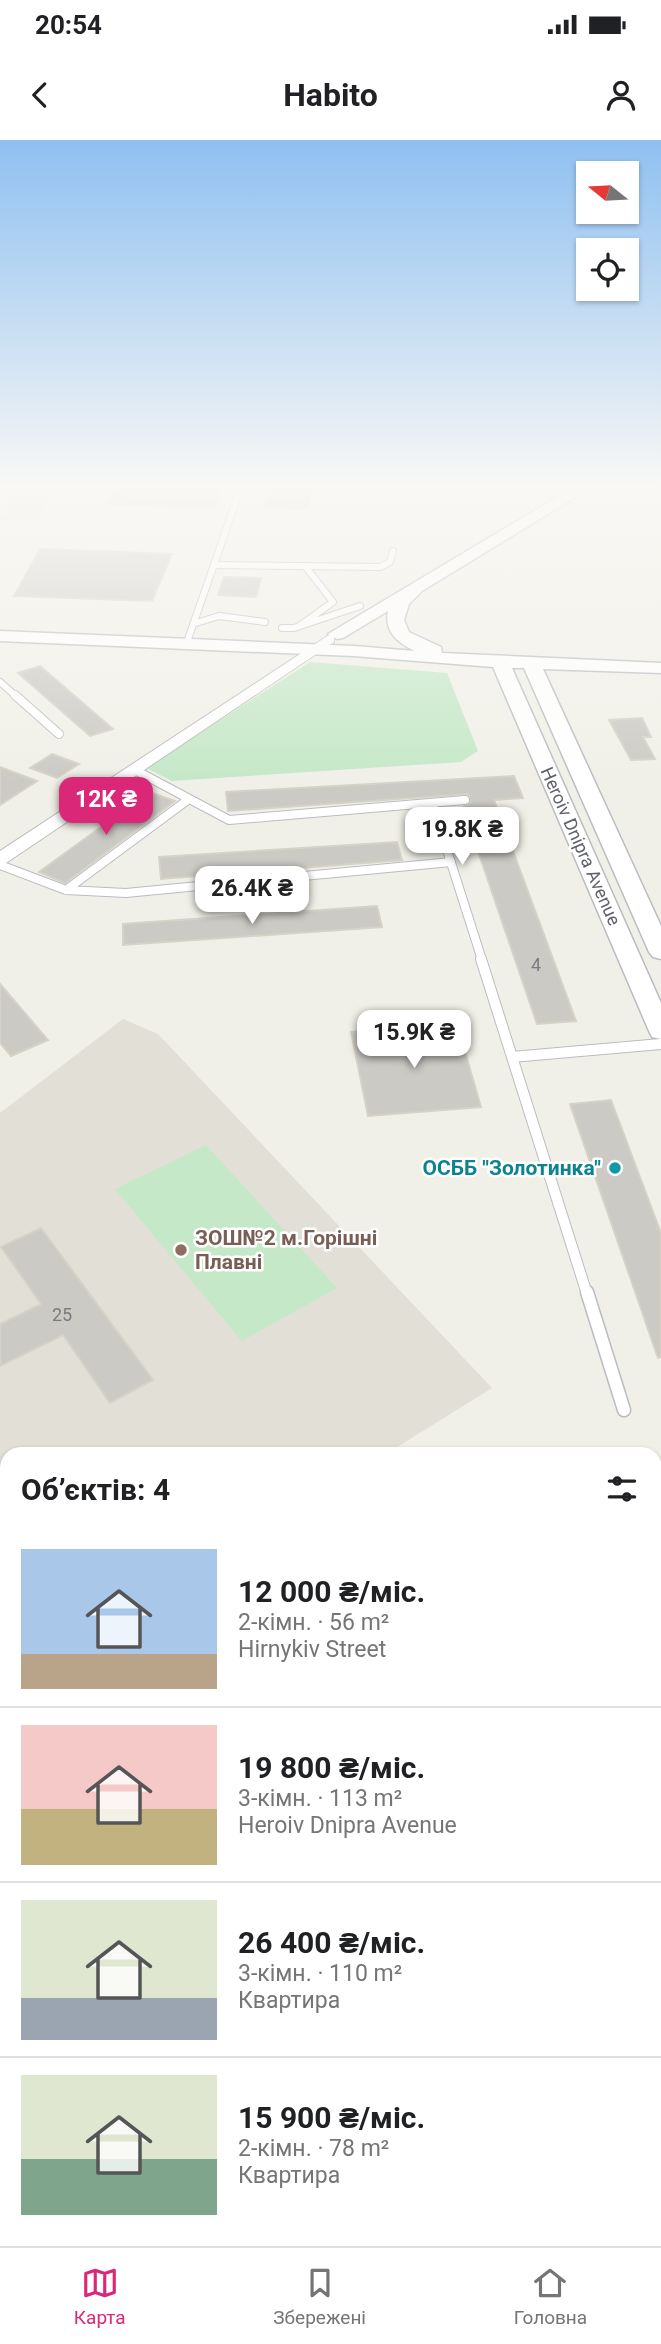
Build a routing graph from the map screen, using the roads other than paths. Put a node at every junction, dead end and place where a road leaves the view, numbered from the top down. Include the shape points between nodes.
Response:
1 (207, 585) edge
2 (320, 585) edge
3 (421, 585) edge
4 (400, 599) junction
5 (360, 606) dead end
6 (265, 622) dead end
7 (194, 624) junction
8 (298, 627) junction
9 (282, 634) junction
10 (372, 635) junction
11 (0, 636) edge
12 (340, 644) junction
13 (192, 645) junction
14 (257, 648) junction
15 (311, 650) junction
16 (472, 661) junction
17 (500, 662) junction
18 (531, 663) junction
19 (286, 666) junction
20 (661, 668) edge
21 (0, 682) edge
22 (59, 734) dead end
23 (135, 770) junction
24 (189, 799) junction
25 (465, 800) dead end
26 (432, 803) junction
27 (2, 858) edge
28 (451, 862) junction
29 (66, 890) junction
30 (661, 952) edge
31 (661, 1031) edge
32 (661, 1044) edge
33 (512, 1057) junction
34 (624, 1409) dead end

1 - 7 lane
2 - 8 lane via 333,602
3 - 4 street
4 - 9 street via 328,630
4 - 10 street
4 - 12 street
4 - 16 street via 394,623 398,632 415,646
5 - 8 lane
6 - 7 lane via 220,616
7 - 13 lane
8 - 9 lane
9 - 12 street
9 - 13 street
10 - 12 street via 366,648
10 - 16 street via 417,651
11 - 13 street
12 - 15 street
12 - 16 street
12 - 19 street
13 - 14 street
14 - 15 street
14 - 19 street via 283,659
15 - 19 street
16 - 17 street
17 - 18 street
17 - 31 street, Heroiv Dnipra Avenue
18 - 20 street
18 - 30 street, Heroiv Dnipra Avenue
19 - 23 street
21 - 22 lane
23 - 24 lane
23 - 27 street
24 - 26 lane via 229,820
24 - 29 lane
25 - 26 lane
26 - 28 lane
27 - 29 lane
28 - 29 lane via 126,893
28 - 33 lane
32 - 33 lane
33 - 34 lane

